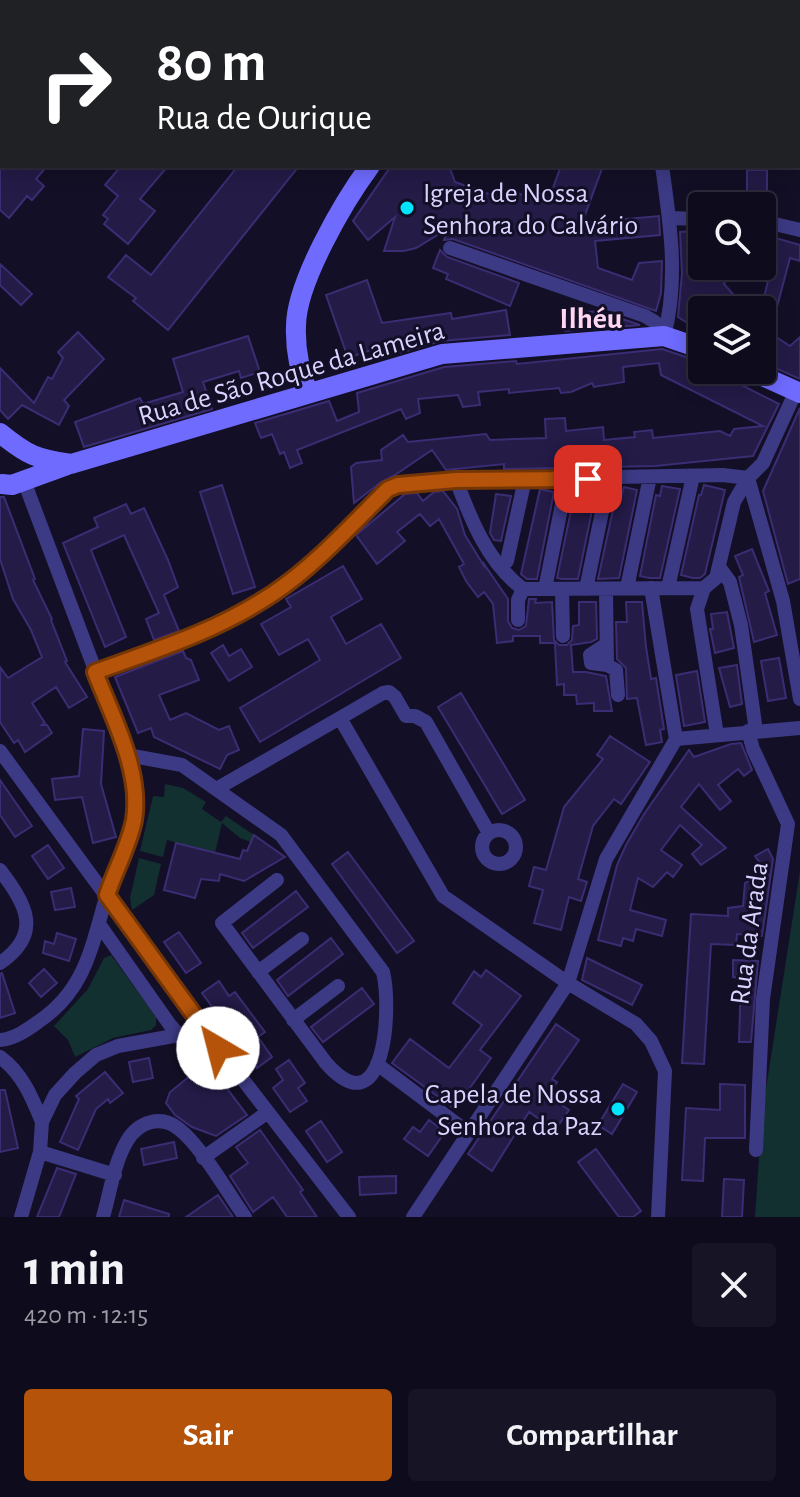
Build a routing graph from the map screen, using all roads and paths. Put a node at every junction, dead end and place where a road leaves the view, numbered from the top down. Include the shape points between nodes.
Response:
1 (369, 168) edge
2 (662, 168) edge
3 (669, 218) junction
4 (688, 219) edge
5 (776, 224) edge
6 (800, 230) edge
7 (450, 248) dead end
8 (664, 336) junction
9 (688, 344) edge
10 (776, 382) edge
11 (798, 392) edge
12 (308, 393) junction
13 (0, 433) edge
14 (25, 454) junction
15 (71, 464) junction
16 (693, 476) junction
17 (650, 477) junction
18 (609, 478) junction
19 (748, 478) junction
20 (525, 479) junction
21 (567, 479) junction
22 (456, 480) junction
23 (24, 481) junction
24 (1, 485) edge
25 (501, 567) junction
26 (719, 567) junction
27 (627, 588) junction
28 (651, 588) junction
29 (668, 588) junction
30 (704, 588) junction
31 (523, 589) junction
32 (545, 589) junction
33 (586, 589) junction
34 (606, 589) junction
35 (562, 590) junction
36 (518, 620) dead end
37 (563, 636) dead end
38 (95, 672) junction
39 (618, 695) dead end
40 (800, 699) edge
41 (340, 718) junction
42 (800, 728) edge
43 (752, 731) junction
44 (717, 735) junction
45 (676, 739) junction
46 (0, 751) edge
47 (127, 755) junction
48 (218, 788) junction
49 (489, 833) dead end
50 (0, 870) edge
51 (277, 880) dead end
52 (107, 895) junction
53 (99, 924) junction
54 (302, 939) dead end
55 (0, 963) edge
56 (258, 972) junction
57 (568, 983) junction
58 (338, 986) dead end
59 (293, 1020) junction
60 (179, 1035) junction
61 (0, 1040) edge
62 (218, 1048) junction
63 (0, 1057) edge
64 (377, 1064) junction
65 (268, 1112) junction
66 (42, 1122) junction
67 (469, 1133) junction
68 (756, 1150) dead end
69 (40, 1152) junction
70 (203, 1158) junction
71 (115, 1175) junction
72 (21, 1217) edge
73 (103, 1217) edge
74 (245, 1217) edge
75 (349, 1217) edge
76 (413, 1217) edge
77 (658, 1217) edge

1 - 12 main road via 352,191 300,299 295,324
2 - 3 street
3 - 4 street
3 - 8 street via 671,280
5 - 6 street
7 - 8 street via 645,316
8 - 9 main road, Rua de São Roque da Lameira
8 - 12 main road, Rua de São Roque da Lameira via 442,354
10 - 11 main road
11 - 19 street via 763,463
12 - 15 main road, Rua de São Roque da Lameira
13 - 14 main road, Rua de São Roque da Lameira
14 - 15 main road, Rua de São Roque da Lameira
14 - 24 main road via 21,469
15 - 23 main road
16 - 17 street
16 - 19 street
16 - 29 street
17 - 18 street
17 - 27 street
18 - 21 street
18 - 33 street
19 - 26 street via 734,502
19 - 40 street via 783,601
20 - 21 street
20 - 22 street
20 - 25 street via 507,561
21 - 32 street
22 - 25 street via 474,529
22 - 38 street via 388,489 273,593 189,640
23 - 24 main road
23 - 38 street
25 - 31 street
26 - 30 street
26 - 43 street, Rua da Arada via 730,582 741,625
27 - 28 street
27 - 34 street
28 - 29 street
28 - 45 street
29 - 30 street
30 - 44 street via 697,609
31 - 32 street
31 - 36 street
32 - 35 street
33 - 34 street
33 - 35 street
34 - 39 street via 605,645 590,655 591,663 616,670
35 - 37 street
38 - 47 street
41 - 48 street
41 - 49 street via 389,692 406,716 426,722
41 - 57 street via 443,896
42 - 43 street
43 - 44 street
43 - 68 street, Rua da Arada via 753,749 788,824 763,999
44 - 45 street
45 - 57 street via 606,859
46 - 52 street
47 - 48 street via 182,765
47 - 52 street via 134,818
48 - 64 street via 294,849 383,972 385,1033
50 - 55 street via 22,900 26,924 12,955
51 - 56 street via 222,923
52 - 53 street
52 - 62 street
53 - 60 street
53 - 61 street via 82,976 66,998 27,1030
54 - 56 street
56 - 59 street
57 - 67 street
57 - 77 street via 636,1024 665,1071
58 - 59 street
59 - 64 street via 346,1083 370,1078
60 - 62 street
60 - 66 street via 96,1055 55,1095
62 - 65 street
63 - 66 street via 31,1093
64 - 67 street
65 - 70 street
65 - 75 street
66 - 69 street
67 - 76 street
69 - 71 street
69 - 72 street
70 - 71 street via 178,1128 152,1121 126,1142
70 - 74 street
71 - 73 street

